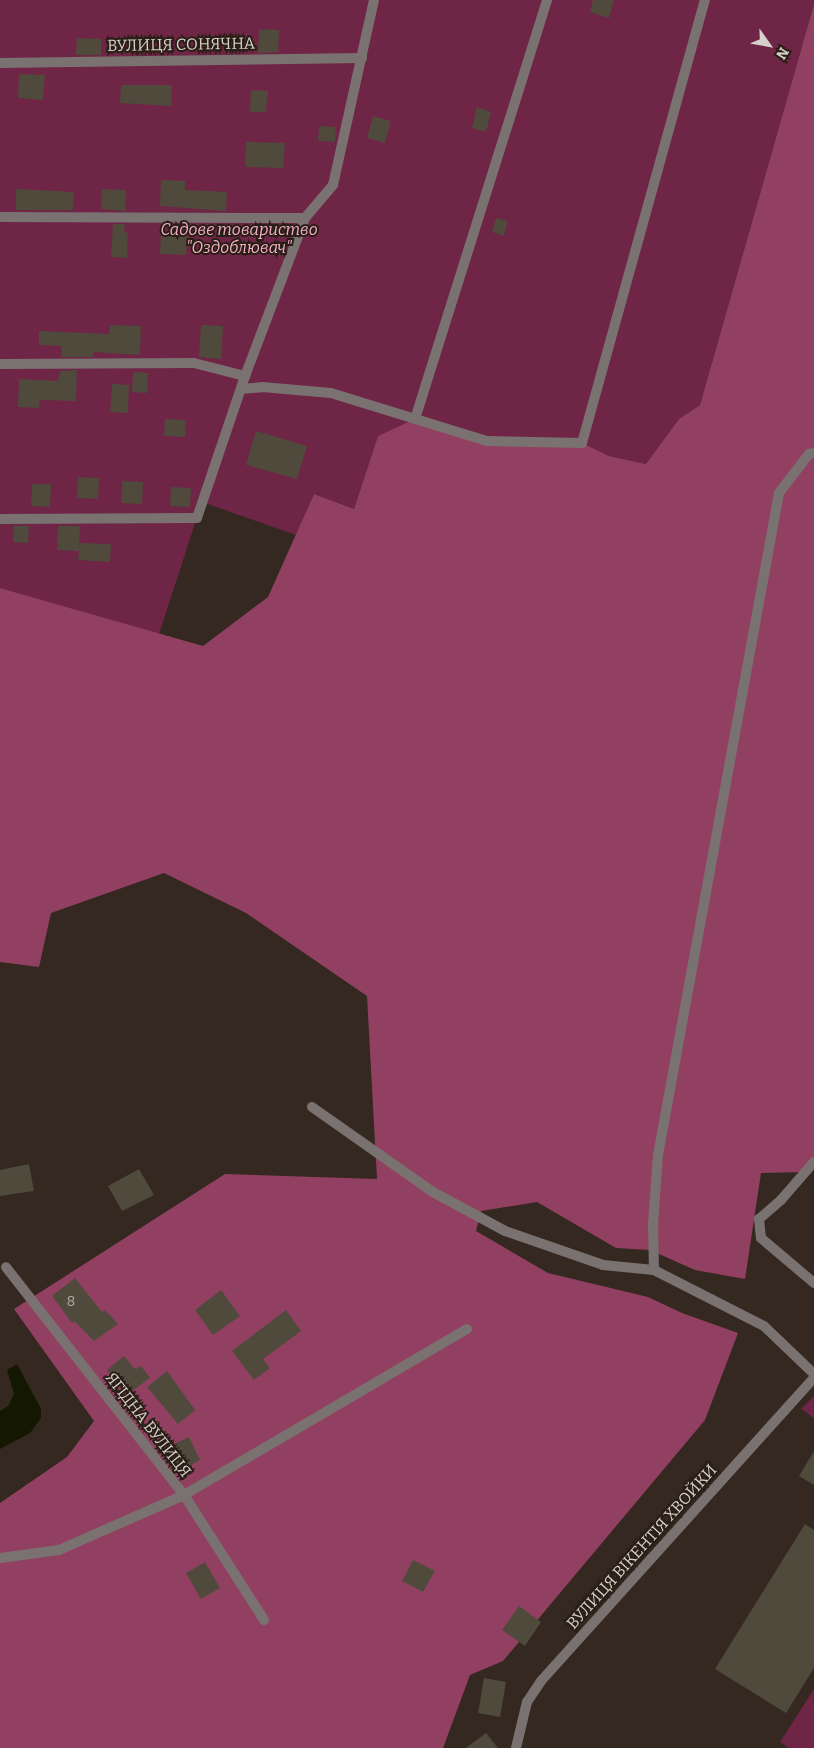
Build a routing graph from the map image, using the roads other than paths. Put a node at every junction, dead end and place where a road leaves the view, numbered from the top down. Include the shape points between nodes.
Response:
1 (374, 0) edge
2 (547, 0) edge
3 (705, 0) edge
4 (362, 58) junction
5 (0, 63) edge
6 (0, 216) edge
7 (305, 218) junction
8 (0, 364) edge
9 (245, 376) junction
10 (241, 389) junction
11 (415, 419) junction
12 (814, 453) edge
13 (0, 519) edge
14 (312, 1107) dead end
15 (814, 1162) edge
16 (6, 1267) dead end
17 (654, 1270) junction
18 (814, 1283) edge
19 (468, 1329) dead end
20 (814, 1374) edge
21 (814, 1378) edge
22 (184, 1495) junction
23 (0, 1558) edge
24 (264, 1620) dead end
25 (516, 1748) edge

1 - 4 street
2 - 11 street
3 - 11 street via 582,443 487,441
4 - 5 street, ВУЛИЦЯ СОНЯЧНА
4 - 7 street via 332,185
6 - 7 street
7 - 9 street
8 - 9 street via 194,363
9 - 10 street
10 - 11 street via 262,387 331,393
10 - 13 street via 197,518
12 - 17 street via 809,454 779,493 658,1155 653,1224
14 - 17 street via 433,1192 505,1232 603,1265
15 - 18 street via 781,1200 759,1219 760,1238
16 - 22 street, ЯГІДНА ВУЛИЦЯ
17 - 20 street via 764,1326
19 - 22 street
21 - 25 street, ВУЛИЦЯ ВІКЕНТІЯ ХВОЙКИ via 541,1680 527,1702
22 - 23 street, ЯГІДНА ВУЛИЦЯ via 59,1550
22 - 24 street

